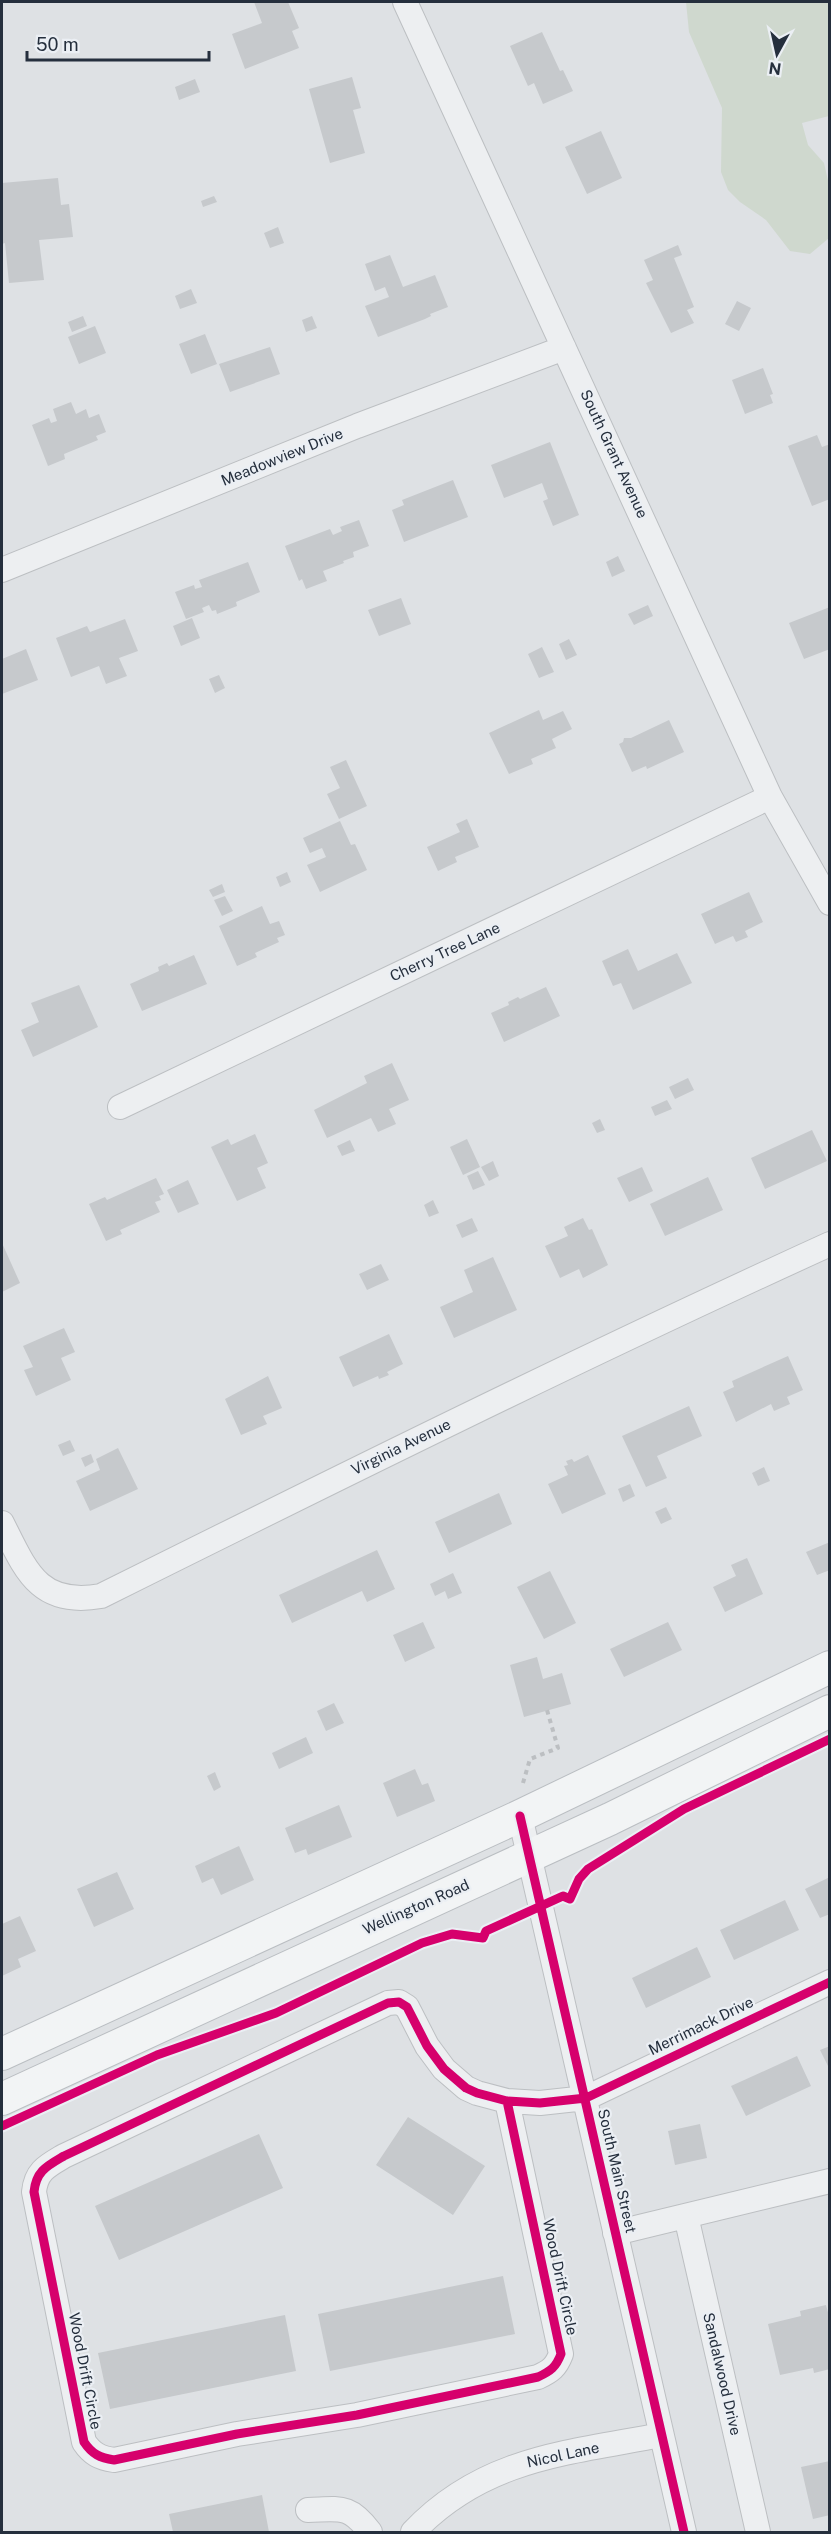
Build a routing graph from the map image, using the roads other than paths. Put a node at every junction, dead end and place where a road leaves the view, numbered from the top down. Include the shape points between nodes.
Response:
1 (405, 2) edge
2 (564, 348) junction
3 (2, 570) edge
4 (770, 797) junction
5 (830, 903) edge
6 (120, 1107) dead end
7 (830, 1244) edge
8 (2, 1523) edge
9 (830, 1667) edge
10 (830, 1711) edge
11 (521, 1802) junction
12 (529, 1856) junction
13 (830, 1982) edge
14 (2, 2054) edge
15 (585, 2098) junction
16 (2, 2099) edge
17 (507, 2100) junction
18 (830, 2181) edge
19 (686, 2216) junction
20 (615, 2233) junction
21 (662, 2435) junction
22 (308, 2510) dead end
23 (370, 2532) edge
24 (412, 2532) edge
25 (684, 2532) edge
26 (758, 2532) edge

1 - 2 street, South Grant Avenue
2 - 3 street, Meadowview Drive via 357,426
2 - 4 street, South Grant Avenue
4 - 5 street, South Grant Avenue
4 - 6 street, Cherry Tree Lane
7 - 8 street, Virginia Avenue via 432,1431 101,1596 82,1600 45,1589 26,1570
9 - 11 main road
10 - 12 main road, Wellington Road
11 - 12 street, South Main Street
11 - 14 main road
12 - 15 street, South Main Street
12 - 16 main road, Wellington Road
13 - 15 street, Merrimack Drive
15 - 17 street, Wood Drift Circle via 540,2103
15 - 20 street, South Main Street
17 - 17 street, Wood Drift Circle via 561,2354 550,2372 357,2415 237,2434 114,2460 90,2451 84,2442 34,2192 41,2170 388,2003 399,2002 407,2007 427,2046 444,2069 466,2088
18 - 19 street
19 - 20 street
19 - 26 street, Sandalwood Drive
20 - 21 street, South Main Street
21 - 24 street, Nicol Lane via 543,2457 513,2467 465,2490
21 - 25 street, South Main Street
22 - 23 street via 352,2511

